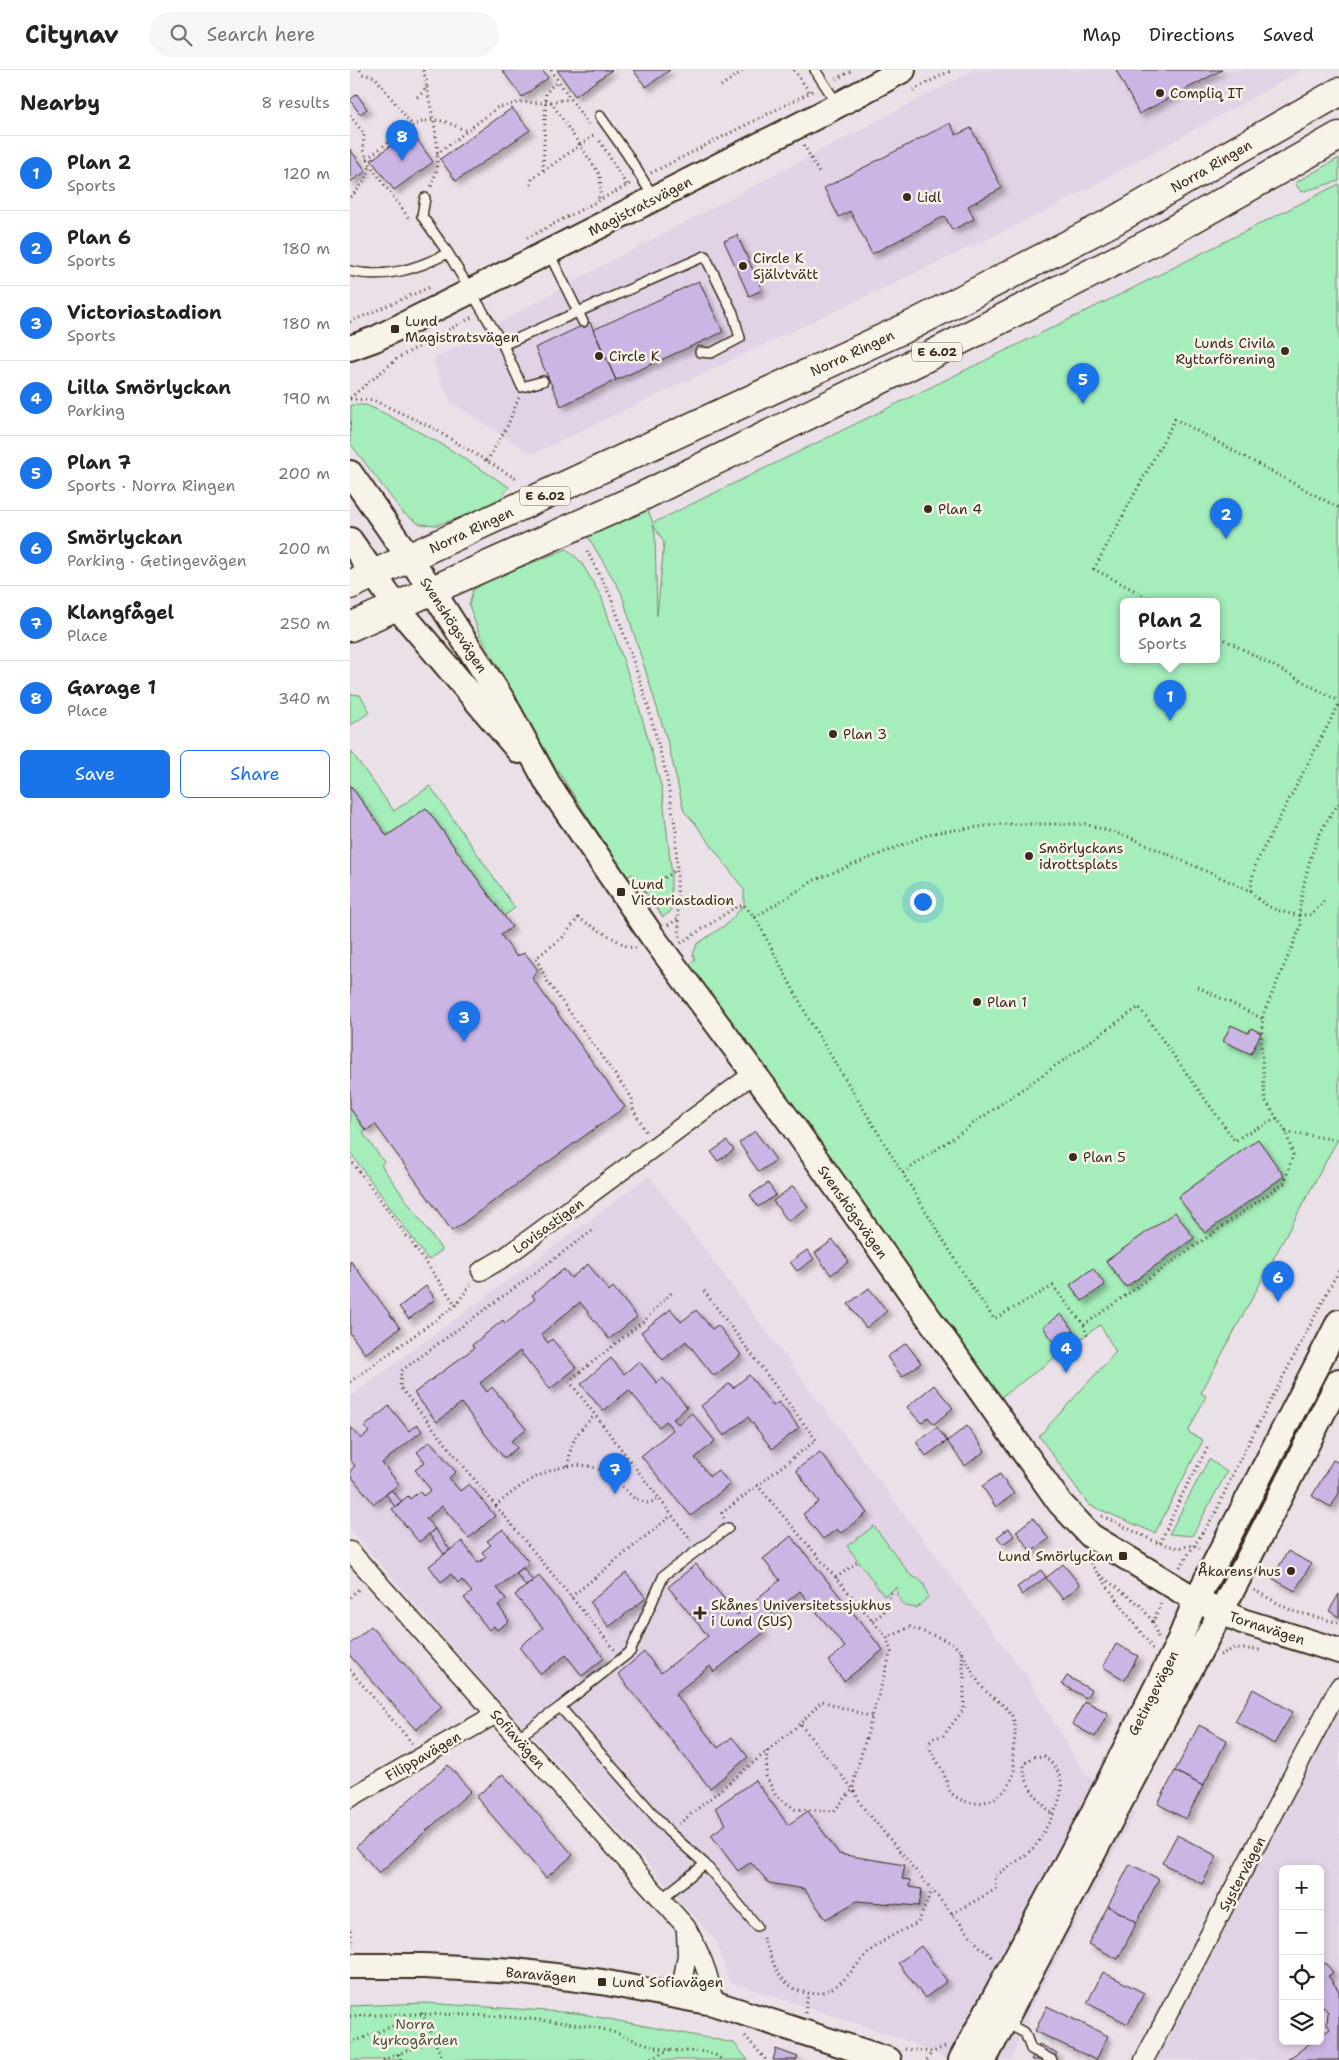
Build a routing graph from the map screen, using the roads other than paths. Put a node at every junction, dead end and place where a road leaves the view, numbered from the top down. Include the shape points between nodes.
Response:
1 (815, 70) edge
2 (904, 70) edge
3 (1339, 92) edge
4 (831, 109) junction
5 (600, 116) dead end
6 (1339, 136) edge
7 (425, 198) road end
8 (654, 199) junction
9 (548, 252) junction
10 (448, 253) junction
11 (350, 271) edge
12 (471, 291) junction
13 (579, 312) junction
14 (583, 322) dead end
15 (375, 339) junction
16 (503, 345) junction
17 (350, 348) edge
18 (700, 352) dead end
19 (350, 360) edge
20 (543, 381) dead end
21 (350, 473) edge
22 (350, 540) edge
23 (409, 558) junction
24 (362, 579) edge
25 (432, 590) junction
26 (396, 606) junction
27 (350, 627) edge
28 (548, 784) junction
29 (753, 1074) junction
30 (481, 1271) road end
31 (1339, 1322) edge
32 (1339, 1381) edge
33 (728, 1528) road end
34 (350, 1552) edge
35 (1196, 1600) junction
36 (1220, 1612) junction
37 (1172, 1648) junction
38 (1339, 1650) edge
39 (1339, 1687) edge
40 (560, 1707) junction
41 (496, 1714) junction
42 (517, 1738) junction
43 (350, 1798) edge
44 (706, 1864) junction
45 (661, 1899) junction
46 (758, 1926) road end
47 (686, 1927) junction
48 (351, 1956) edge
49 (680, 1996) junction
50 (713, 2003) junction
51 (1004, 2022) junction
52 (809, 2025) junction
53 (856, 2060) edge
54 (889, 2060) edge
55 (961, 2060) edge
56 (984, 2060) edge
57 (1052, 2060) edge
58 (1144, 2060) edge

1 - 4 lane via 825,85
2 - 4 main road, Magistratsvägen
3 - 23 main road, Norra Ringen / E 6.02 via 1112,222 914,324
4 - 8 main road, Magistratsvägen
5 - 8 lane
6 - 25 main road, E 6.02 via 1152,242 944,349 645,495
7 - 10 lane via 422,216
8 - 9 main road, Magistratsvägen
9 - 12 main road, Magistratsvägen
9 - 13 lane
10 - 11 lane via 392,274 368,275
10 - 12 lane
12 - 15 main road, Magistratsvägen
12 - 16 lane
13 - 14 lane
13 - 16 lane
13 - 18 lane via 705,256 733,313 740,338 711,353
15 - 17 main road, Magistratsvägen
15 - 19 main road, Magistratsvägen
16 - 20 lane via 522,387
21 - 23 main road, Svenshögsvägen
22 - 24 main road, Svenshögsvägen
23 - 24 main road, Norra Ringen / E 6.02
23 - 25 main road, Svenshögsvägen
24 - 26 main road, Svenshögsvägen
25 - 26 main road, E 6.02
25 - 28 main road, Svenshögsvägen via 503,701
26 - 27 main road, E 6.02
26 - 28 main road, Svenshögsvägen
28 - 29 main road, Svenshögsvägen via 652,936
29 - 30 street, Lovisastigen via 505,1257
29 - 35 main road, Svenshögsvägen via 1060,1503 1091,1536
31 - 35 main road, Getingevägen
32 - 36 main road, Getingevägen
33 - 40 lane via 664,1575 630,1652
34 - 41 street, Sofiavägen
35 - 36 main road, Tornavägen
35 - 37 main road, Getingevägen
36 - 37 main road, Getingevägen
36 - 38 main road, Tornavägen
37 - 51 main road, Getingevägen
37 - 55 main road, Getingevägen via 1090,1819
39 - 58 street, Systervägen
40 - 42 lane
40 - 44 lane via 669,1832
41 - 42 street, Sofiavägen
41 - 43 street, Filippavägen
42 - 45 street, Sofiavägen
44 - 45 lane
44 - 46 lane
45 - 47 street, Sofiavägen
47 - 49 street via 687,1955
47 - 50 street, Sofiavägen via 704,1961
48 - 49 main road, Baravägen via 424,1966 587,1979
49 - 50 main road, Baravägen
50 - 52 main road, Baravägen
51 - 56 main road, Getingevägen
51 - 57 lane via 1025,2033 1031,2049
52 - 53 main road, Baravägen
52 - 54 main road, Baravägen

